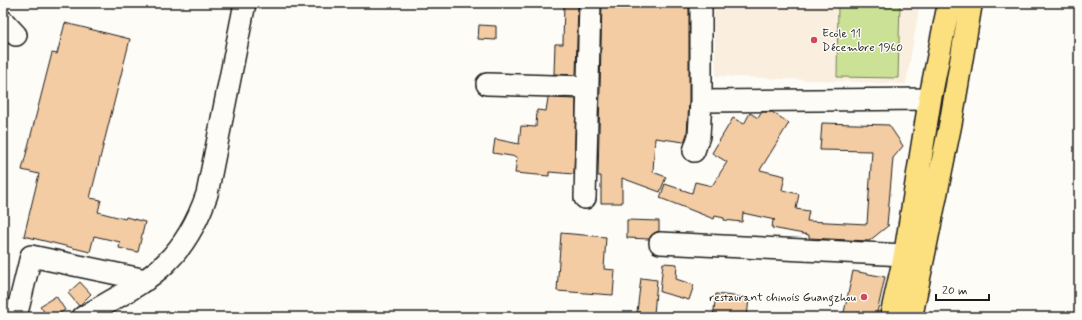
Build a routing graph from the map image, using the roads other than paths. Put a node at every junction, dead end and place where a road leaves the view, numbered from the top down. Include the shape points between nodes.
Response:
1 (245, 3) edge
2 (590, 3) edge
3 (701, 3) edge
4 (949, 3) edge
5 (971, 3) edge
6 (487, 84) dead end
7 (587, 87) junction
8 (930, 99) junction
9 (701, 101) junction
10 (694, 151) dead end
11 (585, 198) dead end
12 (660, 243) dead end
13 (905, 255) junction
14 (146, 280) junction
15 (16, 317) edge
16 (83, 317) edge
17 (891, 317) edge
18 (911, 317) edge

1 - 14 street via 207,194 200,214 179,250
2 - 7 street
3 - 9 street
4 - 8 main road
5 - 18 main road via 951,121
6 - 7 street
7 - 11 street
8 - 9 street
8 - 13 main road
9 - 10 street via 699,136
12 - 13 street
13 - 17 main road
14 - 15 street via 30,256
14 - 16 street

